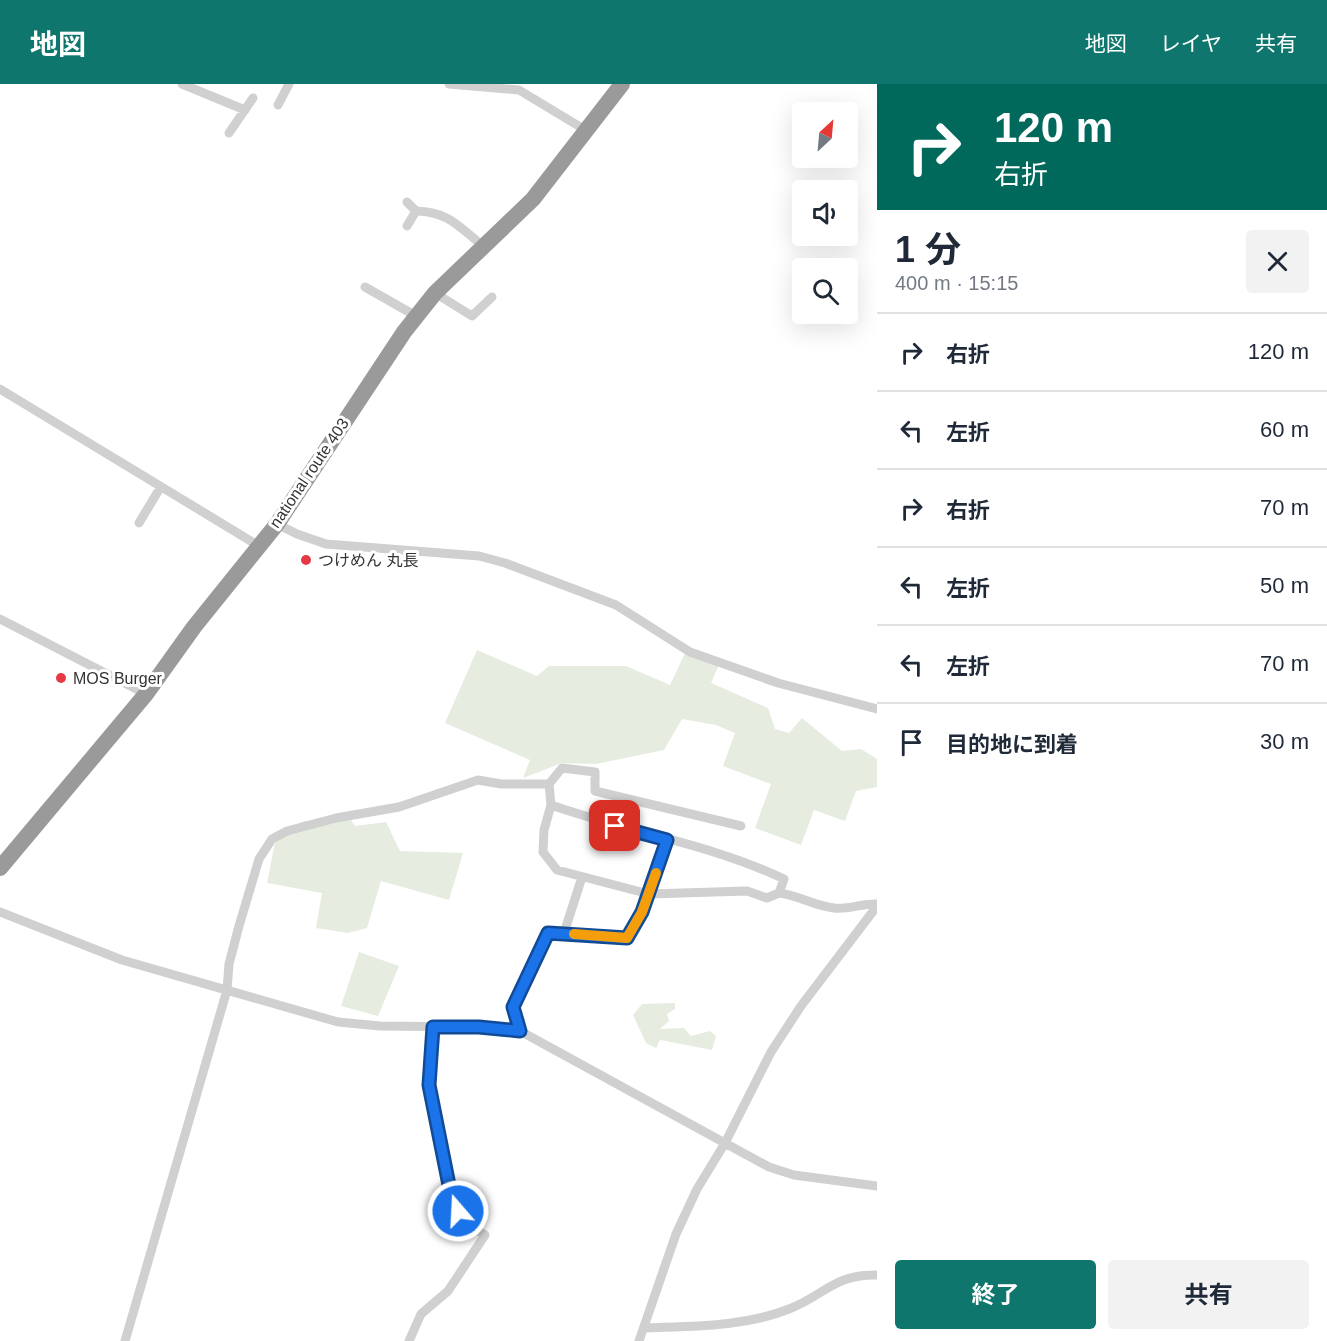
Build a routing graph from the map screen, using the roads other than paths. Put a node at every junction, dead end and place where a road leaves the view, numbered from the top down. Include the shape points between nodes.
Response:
1 (182, 84) edge
2 (289, 84) edge
3 (448, 84) edge
4 (622, 84) edge
5 (203, 88) edge
6 (252, 98) dead end
7 (278, 105) dead end
8 (245, 110) junction
9 (588, 131) junction
10 (229, 133) dead end
11 (407, 202) dead end
12 (416, 211) junction
13 (407, 226) dead end
14 (483, 246) junction
15 (365, 287) dead end
16 (435, 293) junction
17 (492, 297) dead end
18 (416, 316) junction
19 (0, 389) edge
20 (160, 488) junction
21 (139, 523) dead end
22 (277, 524) junction
23 (259, 546) junction
24 (0, 619) edge
25 (146, 694) junction
26 (877, 709) edge
27 (549, 784) junction
28 (551, 804) junction
29 (741, 826) dead end
30 (667, 840) junction
31 (0, 868) edge
32 (582, 877) junction
33 (779, 893) junction
34 (649, 894) junction
35 (877, 905) edge
36 (0, 912) edge
37 (564, 933) junction
38 (226, 990) junction
39 (433, 1027) junction
40 (520, 1031) junction
41 (725, 1143) junction
42 (877, 1186) edge
43 (877, 1275) edge
44 (645, 1328) junction
45 (125, 1341) edge
46 (409, 1341) edge
47 (639, 1341) edge

1 - 5 street
2 - 7 street
3 - 9 street via 519,90
4 - 9 highway, national route 403
5 - 8 street
6 - 8 street
8 - 10 street
9 - 14 highway, national route 403 via 533,199
11 - 12 street
12 - 13 street
12 - 14 street via 435,211 447,217
14 - 16 highway, national route 403
15 - 18 street
16 - 17 street via 472,316
16 - 18 highway, national route 403
18 - 22 highway, national route 403
19 - 20 street
20 - 21 street
20 - 23 street
22 - 23 highway, national route 403
22 - 26 street via 326,544 479,556 505,563 616,605 690,652 778,683
23 - 25 highway, national route 403
24 - 25 street
25 - 31 highway, national route 403
27 - 28 street
27 - 29 street via 562,768 595,772 595,791
27 - 38 street via 478,780 399,807 336,818 272,839 259,859 229,964
28 - 30 street
28 - 32 street via 543,852 557,870
30 - 33 street via 732,856 762,868 784,879
30 - 34 street
32 - 34 street
32 - 37 street
33 - 34 street via 768,898 747,891
33 - 35 street via 836,909
34 - 37 street via 627,938
35 - 41 street via 777,1043
36 - 38 street via 122,960
37 - 40 street via 548,933 513,1007
38 - 39 street via 338,1022
38 - 45 street
39 - 40 street
39 - 46 street via 429,1085 452,1200 464,1221 485,1236 448,1291 422,1314
40 - 41 street
41 - 42 street via 769,1167 794,1175
41 - 44 street via 676,1234
43 - 44 street via 855,1274 789,1309 741,1322
44 - 47 street

